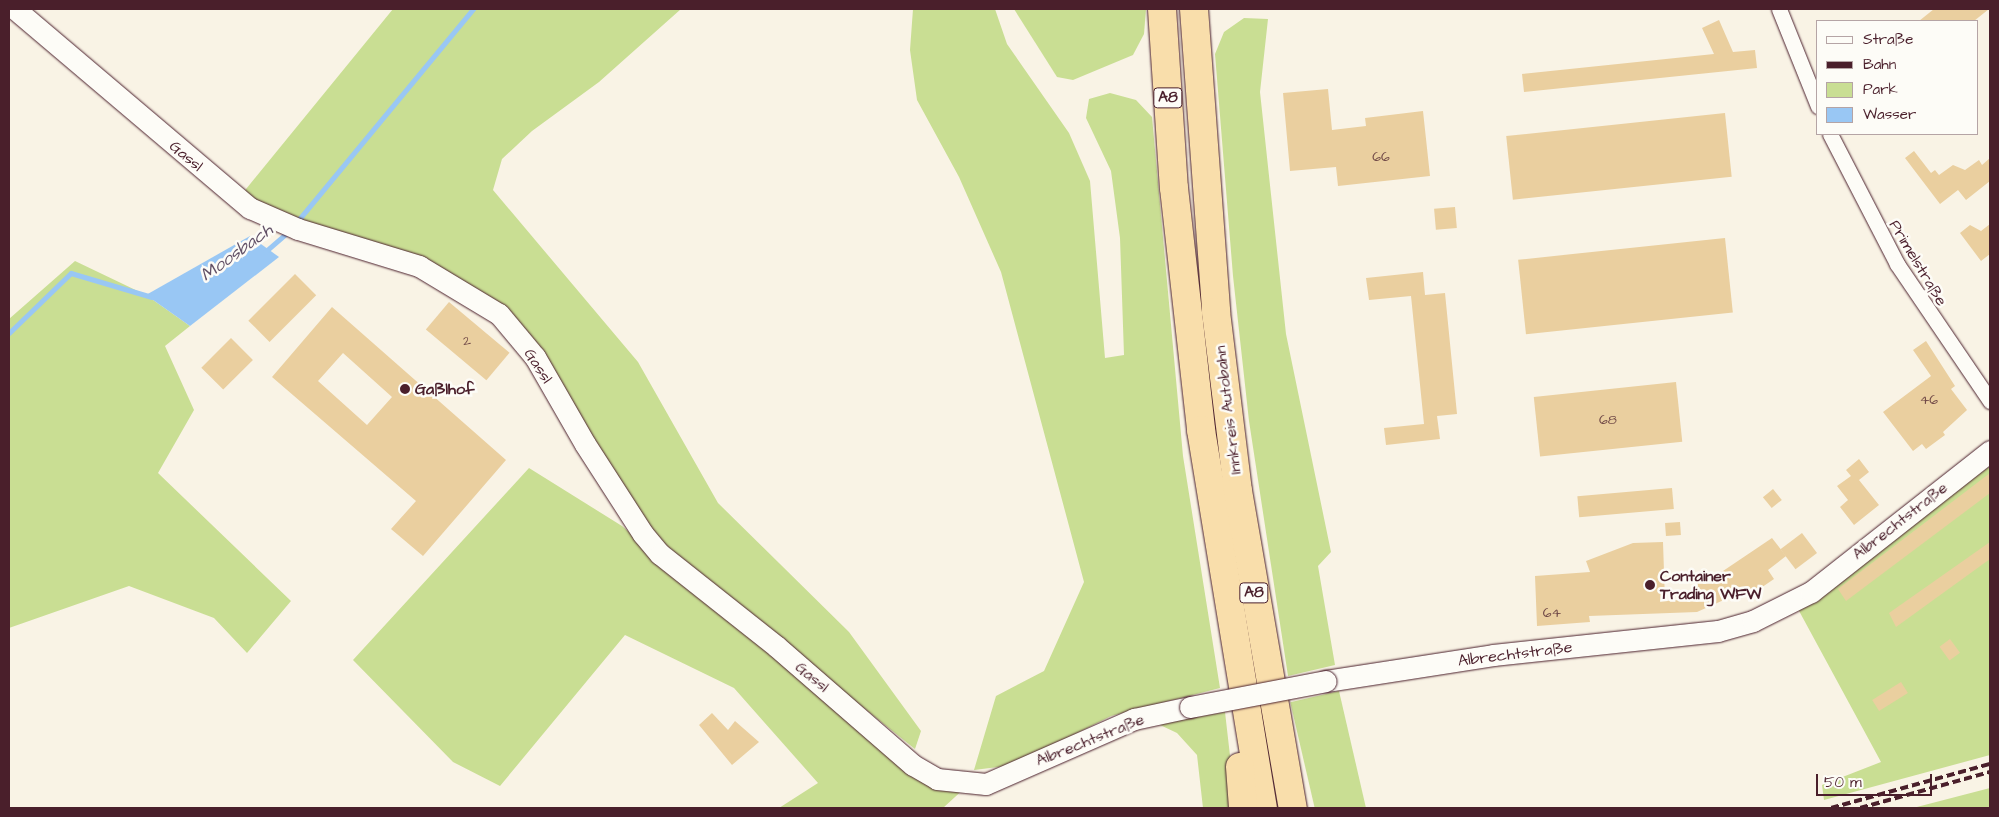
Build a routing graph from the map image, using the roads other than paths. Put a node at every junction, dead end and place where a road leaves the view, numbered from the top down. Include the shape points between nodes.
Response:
1 (15, 9) edge
2 (1162, 9) edge
3 (1194, 9) edge
4 (1779, 9) edge
5 (1816, 101) edge
6 (1831, 135) edge
7 (1990, 401) edge
8 (1990, 452) edge
9 (1244, 710) junction
10 (1287, 777) junction
11 (999, 778) joint
12 (1242, 808) edge
13 (1263, 808) edge
14 (1293, 808) edge
15 (1302, 808) edge

1 - 11 street, Gassl via 250,208 293,227 419,266 499,314 535,357 585,444 643,534 660,554 776,646 913,765 937,778 967,784 986,784
2 - 9 highway, Innkreis Autobahn / A8 via 1174,188 1201,430
3 - 10 highway, Innkreis Autobahn / A8 via 1216,312 1238,491
4 - 5 street
6 - 7 street, Primelstraße via 1897,264
8 - 11 street, Albrechtstraße, bridge via 1811,592 1753,621 1718,631 1493,655 1326,681 1190,707 1134,719
9 - 12 highway via 1239,757
9 - 13 highway, Innkreis Autobahn / A8
10 - 14 highway, Innkreis Autobahn / A8
10 - 15 highway

